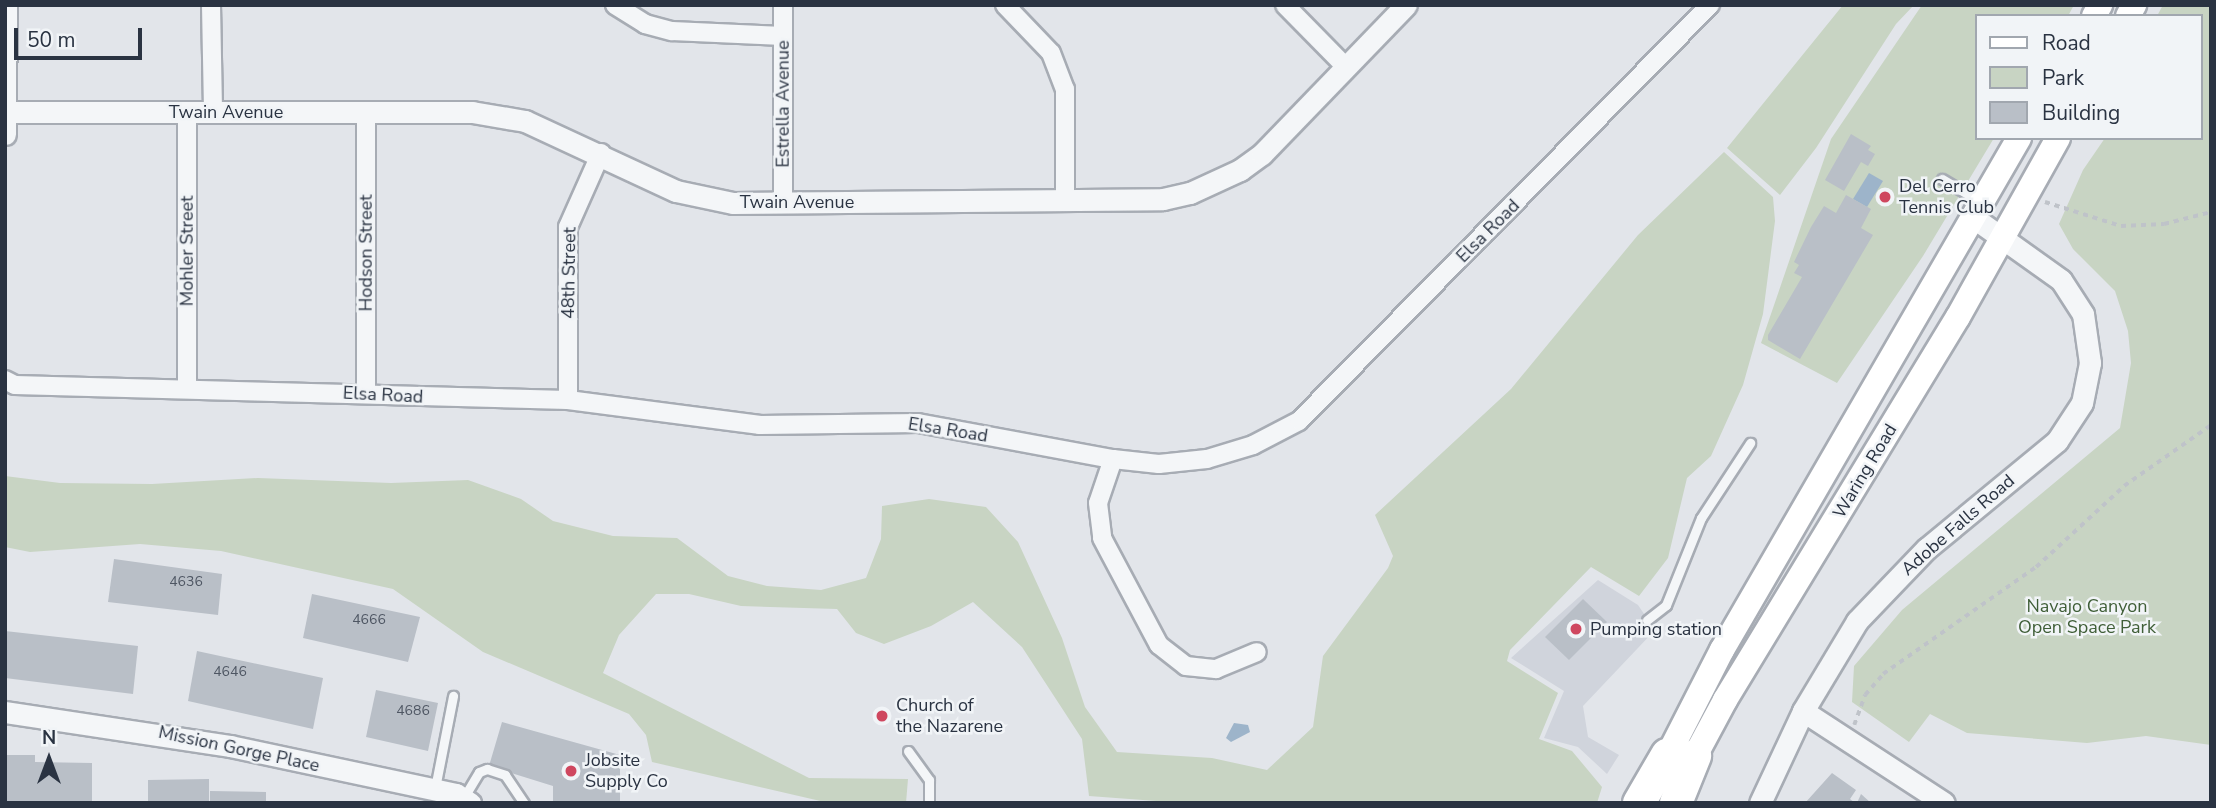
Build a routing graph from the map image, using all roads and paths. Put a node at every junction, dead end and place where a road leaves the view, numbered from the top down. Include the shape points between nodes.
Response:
1 (6, 5) edge
2 (211, 5) edge
3 (615, 5) edge
4 (782, 5) edge
5 (1005, 5) edge
6 (1285, 5) edge
7 (1406, 5) edge
8 (1710, 5) edge
9 (782, 36) junction
10 (1346, 67) junction
11 (6, 112) edge
12 (187, 113) junction
13 (213, 113) junction
14 (366, 113) junction
15 (5, 134) edge
16 (2018, 140) edge
17 (2057, 140) edge
18 (601, 153) junction
19 (1942, 179) dead end
20 (1065, 201) junction
21 (2045, 202) dead end
22 (782, 203) junction
23 (1978, 210) junction
24 (2211, 212) edge
25 (2001, 236) junction
26 (5, 380) edge
27 (187, 389) junction
28 (366, 393) junction
29 (568, 400) junction
30 (2211, 425) edge
31 (1750, 443) dead end
32 (1113, 459) junction
33 (1647, 620) dead end
34 (1257, 652) dead end
35 (453, 696) dead end
36 (1803, 711) junction
37 (5, 712) edge
38 (1847, 740) junction
39 (908, 751) dead end
40 (1681, 756) junction
41 (435, 790) junction
42 (467, 801) edge
43 (524, 803) edge
44 (929, 803) edge
45 (1639, 803) edge
46 (1649, 803) edge
47 (1674, 803) edge
48 (1760, 803) edge
49 (1944, 803) edge

1 - 11 street
2 - 13 street
3 - 9 street via 645,24 672,31
4 - 9 street, Estrella Avenue
5 - 20 street via 1051,53 1065,89
6 - 10 street
7 - 10 street, Twain Avenue
8 - 32 street, Elsa Road via 1299,421 1253,445 1207,459 1159,464
9 - 22 street, Estrella Avenue
10 - 20 street, Twain Avenue via 1240,170 1190,193 1163,198
11 - 12 street, Twain Avenue
11 - 15 street
12 - 13 street, Twain Avenue
12 - 27 street, Mohler Street
13 - 14 street, Twain Avenue
14 - 18 street, Twain Avenue via 472,113 525,121
14 - 28 street, Hodson Street
16 - 23 main road, Waring Road
17 - 25 main road, Waring Road
18 - 22 street, Twain Avenue via 676,191 733,203
18 - 29 street, 48th Street via 568,227
19 - 23 lane
20 - 22 street, Twain Avenue
21 - 24 path via 2121,226 2164,224
23 - 25 street, Adobe Falls Road
23 - 40 main road, Waring Road via 1722,650
25 - 36 street, Adobe Falls Road via 2061,280 2083,314 2090,363 2082,403 2057,441 1888,586 1857,621
25 - 40 main road, Waring Road via 1958,317
26 - 27 street, Elsa Road via 15,386
27 - 28 street, Elsa Road
28 - 29 street, Elsa Road via 454,400
29 - 32 street, Elsa Road via 760,425 918,422
30 - 38 path via 2124,486 2036,567 1883,674 1864,695
31 - 33 lane via 1701,518 1666,606
32 - 34 street via 1098,503 1102,538 1159,645 1186,666 1216,669
35 - 41 lane
36 - 38 street
36 - 48 street, Adobe Falls Road
37 - 41 street, Mission Gorge Place via 155,731
38 - 49 street
39 - 44 lane via 929,780
40 - 45 highway
40 - 46 main road, Waring Road
40 - 47 highway
41 - 42 street, Mission Gorge Place
42 - 43 lane via 479,772 487,769 505,775

